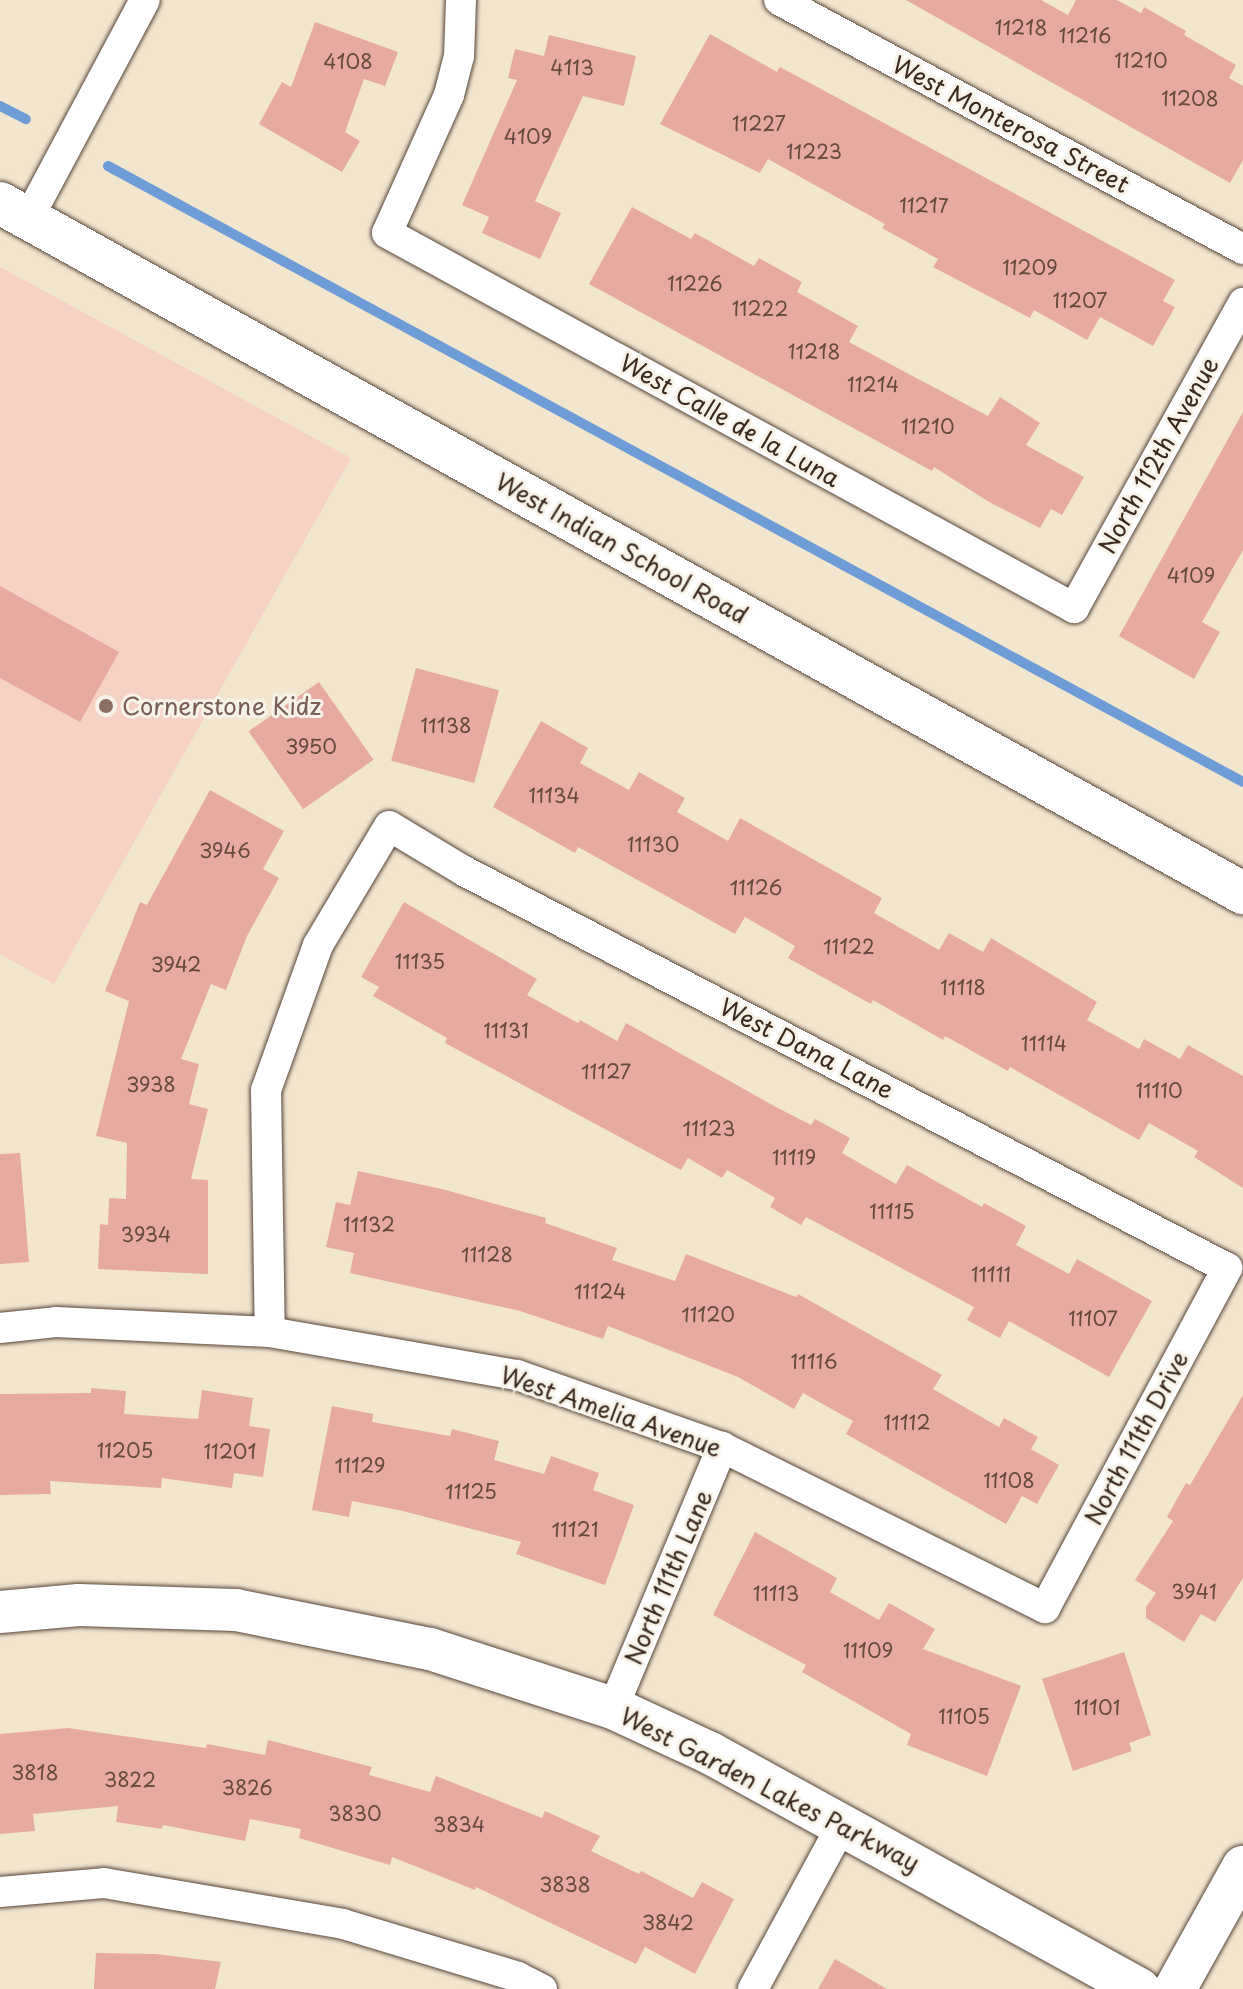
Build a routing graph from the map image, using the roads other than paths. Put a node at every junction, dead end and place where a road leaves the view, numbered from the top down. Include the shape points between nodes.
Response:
1 (145, 0) edge
2 (461, 0) edge
3 (779, 0) edge
4 (14, 211) edge
5 (1243, 249) edge
6 (1243, 303) edge
7 (1074, 608) joint
8 (1243, 893) edge
9 (1227, 1268) joint
10 (0, 1328) edge
11 (270, 1332) junction
12 (722, 1447) junction
13 (1045, 1608) joint
14 (0, 1612) edge
15 (613, 1708) junction
16 (842, 1825) junction
17 (1243, 1867) edge
18 (0, 1892) edge
19 (542, 1989) edge
20 (753, 1989) edge
21 (1139, 1989) edge
22 (1175, 1989) edge

1 - 4 street
2 - 7 street, West Calle de la Luna via 459,56 449,95 387,233
3 - 5 street, West Monterosa Street
4 - 8 main road, West Indian School Road
6 - 7 street, North 112th Avenue
9 - 11 street, West Dana Lane via 464,871 389,826 318,945 266,1090
9 - 13 street, North 111th Drive
10 - 11 street, West Amelia Avenue via 56,1322
11 - 12 street, West Amelia Avenue via 517,1375
12 - 13 street, West Amelia Avenue
12 - 15 street, North 111th Lane
14 - 15 main road, West Garden Lakes Parkway via 79,1605 236,1610 430,1649
15 - 16 main road, West Garden Lakes Parkway via 710,1753
16 - 20 street
16 - 21 main road, West Garden Lakes Parkway
17 - 22 main road
18 - 19 street via 104,1883 343,1924

